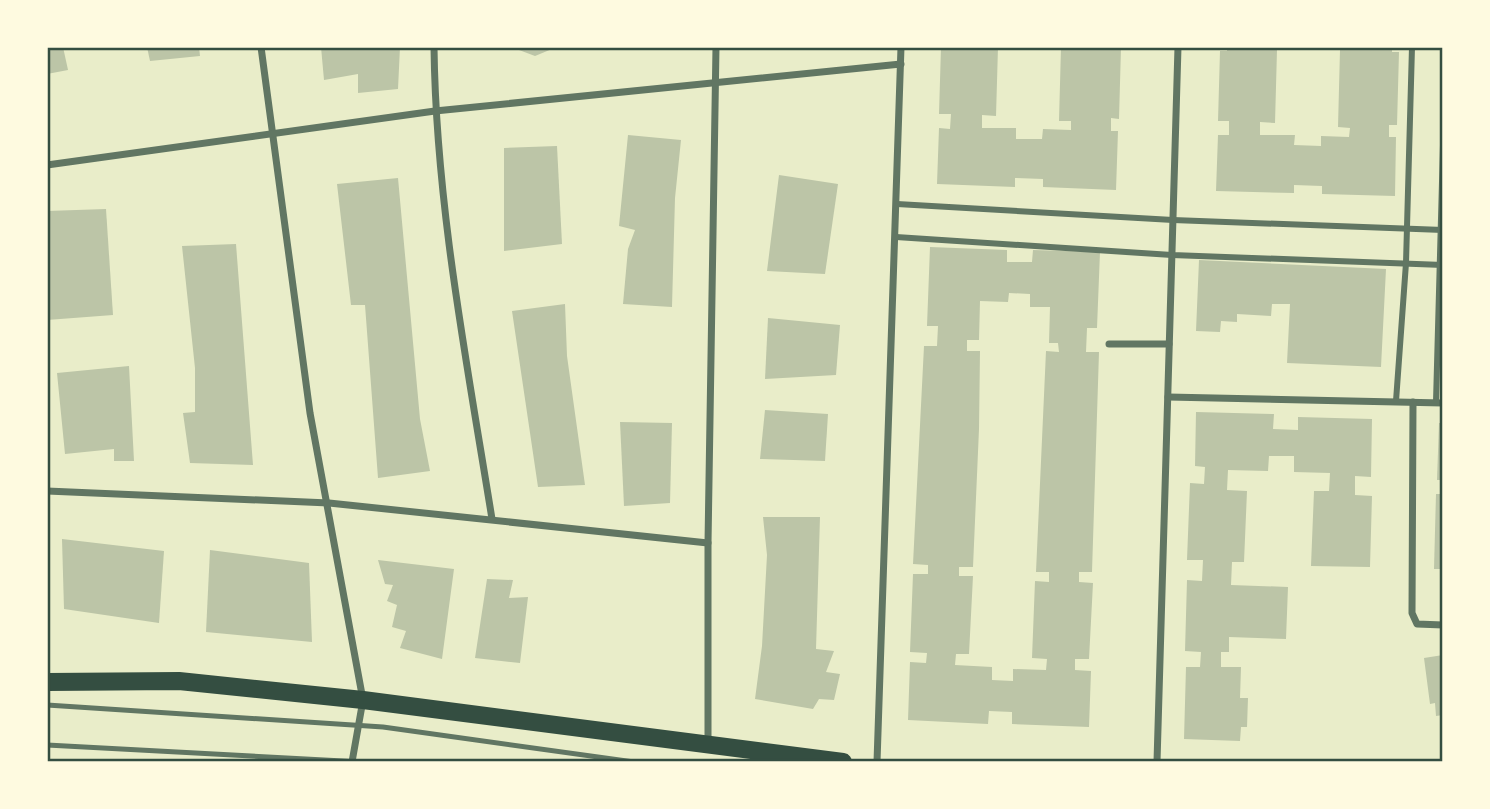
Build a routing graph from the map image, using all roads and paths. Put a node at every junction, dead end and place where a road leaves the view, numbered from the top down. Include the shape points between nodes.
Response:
1 (261, 47) edge
2 (434, 47) edge
3 (716, 47) edge
4 (901, 47) edge
5 (1178, 47) edge
6 (1412, 47) edge
7 (901, 64) junction
8 (715, 80) junction
9 (435, 111) junction
10 (272, 135) junction
11 (1443, 145) edge
12 (47, 165) edge
13 (897, 204) junction
14 (1173, 220) junction
15 (1407, 229) junction
16 (1441, 230) edge
17 (896, 237) junction
18 (1172, 255) junction
19 (1406, 263) junction
20 (1441, 265) edge
21 (1109, 344) dead end
22 (1169, 344) junction
23 (1168, 397) junction
24 (1396, 401) junction
25 (1413, 402) junction
26 (1439, 402) edge
27 (47, 491) edge
28 (329, 503) junction
29 (492, 519) junction
30 (708, 543) junction
31 (1443, 625) edge
32 (47, 682) edge
33 (363, 699) junction
34 (47, 705) edge
35 (359, 726) junction
36 (708, 744) junction
37 (47, 745) edge
38 (352, 761) edge
39 (362, 762) edge
40 (634, 762) edge
41 (843, 762) edge
42 (877, 762) edge
43 (1157, 762) edge

1 - 10 street
2 - 9 street
3 - 8 street
4 - 7 street
5 - 14 street
6 - 15 street
7 - 8 street
7 - 13 street
8 - 9 street
8 - 30 street
9 - 10 street
9 - 29 street via 454,275
10 - 12 street
10 - 28 street via 310,413
11 - 16 street
13 - 14 street
13 - 17 street
14 - 15 street
14 - 18 street
15 - 16 street
15 - 19 street
16 - 20 street
17 - 18 street
17 - 42 street
18 - 19 street
18 - 22 street
19 - 20 street
19 - 24 street
20 - 26 street
21 - 22 street
22 - 23 street
23 - 24 street
23 - 43 street
24 - 25 street
25 - 26 street
25 - 31 street via 1413,621 1422,626
27 - 28 street
28 - 29 street
28 - 33 street
29 - 30 street
30 - 36 street
32 - 33 main road via 179,681
33 - 35 street
33 - 36 main road
34 - 35 lane
35 - 38 street
35 - 40 lane
36 - 41 main road
37 - 38 lane
38 - 39 lane

